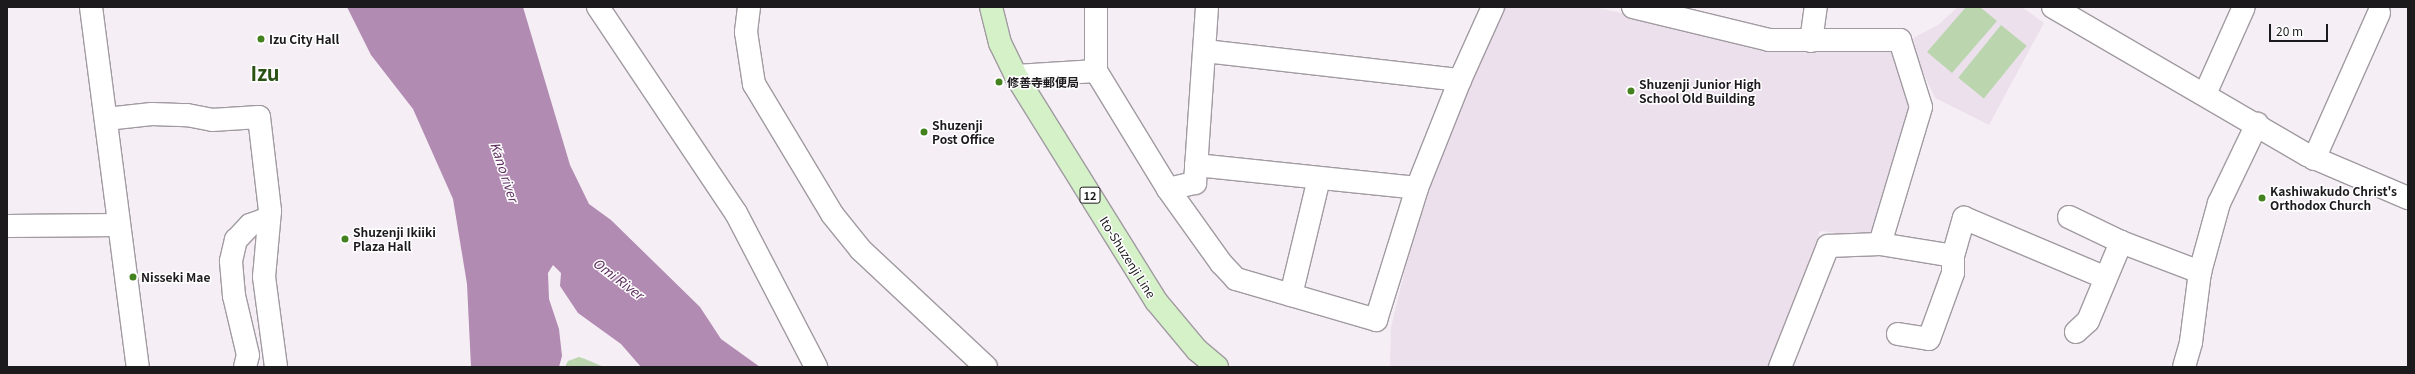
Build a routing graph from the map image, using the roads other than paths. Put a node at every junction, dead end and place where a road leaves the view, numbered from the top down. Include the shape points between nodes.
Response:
1 (91, 7) edge
2 (598, 7) edge
3 (749, 7) edge
4 (991, 7) edge
5 (1096, 7) edge
6 (1208, 7) edge
7 (1494, 7) edge
8 (1633, 7) edge
9 (1816, 7) edge
10 (2053, 7) edge
11 (2244, 7) edge
12 (2379, 13) dead end
13 (1811, 41) junction
14 (1205, 51) junction
15 (1096, 71) junction
16 (1016, 76) junction
17 (1460, 80) junction
18 (2205, 94) junction
19 (106, 119) junction
20 (2257, 124) junction
21 (2314, 158) junction
22 (1196, 165) junction
23 (1319, 178) junction
24 (1168, 188) junction
25 (1417, 188) junction
26 (2408, 198) edge
27 (2069, 217) dead end
28 (269, 218) junction
29 (119, 224) junction
30 (7, 226) edge
31 (2121, 242) junction
32 (1880, 244) junction
33 (1953, 256) junction
34 (2200, 272) junction
35 (2106, 278) junction
36 (1291, 295) junction
37 (2076, 332) dead end
38 (1898, 334) dead end
39 (983, 366) edge
40 (138, 367) edge
41 (245, 367) edge
42 (276, 367) edge
43 (816, 367) edge
44 (1217, 367) edge
45 (1780, 367) edge
46 (2184, 367) edge

1 - 19 street
2 - 43 street via 743,225
3 - 39 street via 746,32 754,84 832,214 861,250
4 - 16 main road, Ito-Shuzenji Line / 12 via 1000,43
5 - 15 street
6 - 14 street
7 - 17 street
8 - 13 street via 1769,40
9 - 13 street
10 - 18 street
11 - 18 street
12 - 21 street
13 - 32 street via 1900,40 1921,107
14 - 17 street
14 - 22 street
15 - 16 street
15 - 24 street
16 - 44 main road, Ito-Shuzenji Line / 12 via 1156,301 1198,350
17 - 25 street
18 - 20 street
19 - 28 street via 152,114 187,115 212,120 259,117
19 - 29 street
20 - 21 street
20 - 34 street via 2219,203
21 - 26 street
22 - 23 street
22 - 24 street via 1195,183
23 - 25 street
23 - 36 street
24 - 36 street via 1221,263 1236,279
25 - 36 street via 1376,320
27 - 31 street
28 - 41 street via 250,225 236,240 231,262 234,296 248,355
28 - 42 street via 264,277
29 - 30 street
29 - 40 street
31 - 34 street
31 - 35 street
32 - 33 street
32 - 45 street via 1828,246
33 - 35 street via 1964,218
33 - 38 street via 1953,273 1929,339
34 - 46 street via 2191,342
35 - 37 street via 2088,322

